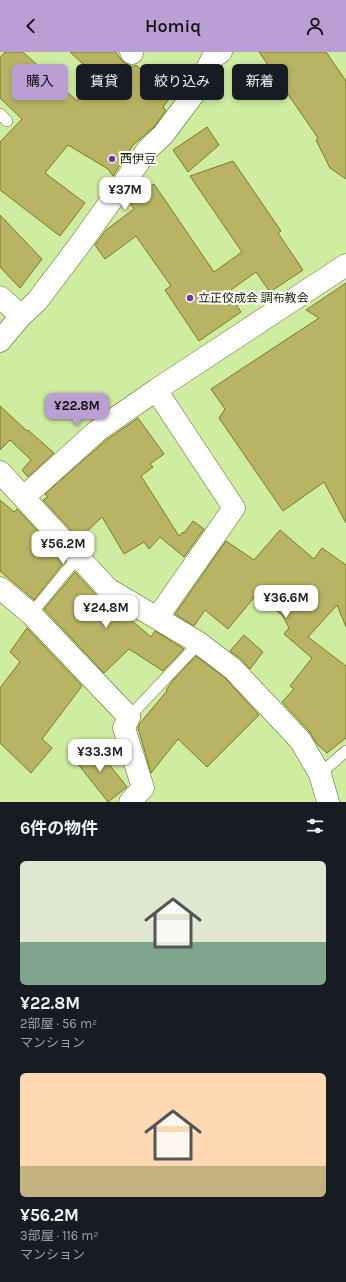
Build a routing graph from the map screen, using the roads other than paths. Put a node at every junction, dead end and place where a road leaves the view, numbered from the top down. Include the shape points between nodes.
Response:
1 (221, 52) edge
2 (346, 265) edge
3 (0, 297) edge
4 (21, 316) junction
5 (0, 341) edge
6 (156, 390) junction
7 (0, 472) edge
8 (24, 497) junction
9 (78, 557) junction
10 (0, 588) edge
11 (31, 614) junction
12 (157, 618) junction
13 (199, 643) junction
14 (128, 717) junction
15 (346, 751) edge
16 (320, 774) junction
17 (130, 802) edge
18 (328, 802) edge

1 - 4 street via 213,57 196,91 163,135 148,149 37,301
2 - 6 street
3 - 4 street
4 - 5 street
6 - 8 street via 97,431
6 - 12 street via 234,508
7 - 8 street
8 - 9 street
9 - 11 lane
9 - 12 street via 108,589
10 - 11 street
11 - 14 street
12 - 13 street
13 - 14 lane
13 - 16 street via 233,668 300,740
14 - 17 street via 124,728 143,788
15 - 16 lane
16 - 18 street

